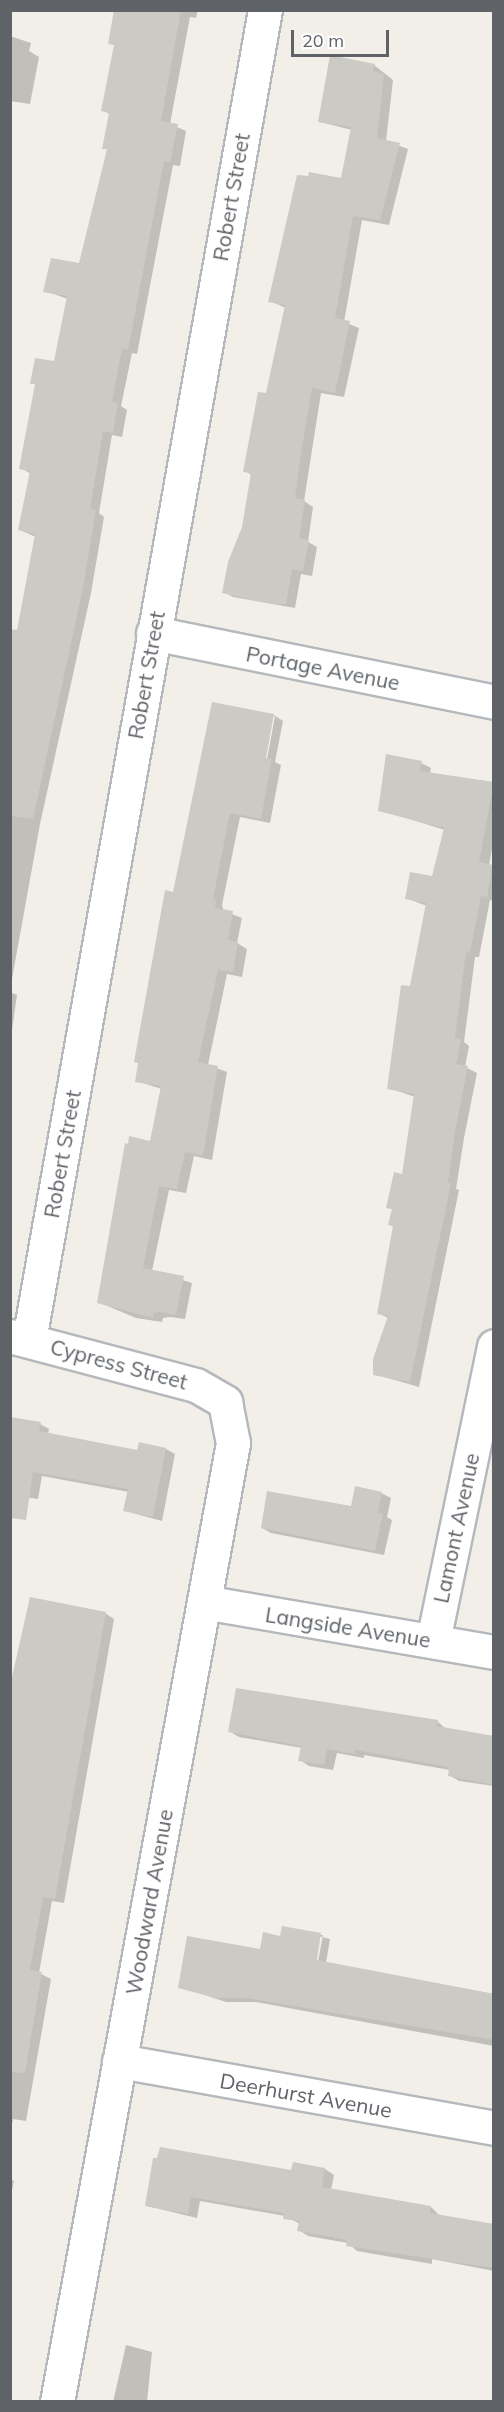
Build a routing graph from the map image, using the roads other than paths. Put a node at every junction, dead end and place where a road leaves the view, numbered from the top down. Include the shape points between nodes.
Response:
1 (265, 10) edge
2 (153, 633) junction
3 (494, 702) edge
4 (20, 1338) edge
5 (494, 1346) edge
6 (225, 1402) joint
7 (204, 1602) junction
8 (433, 1641) junction
9 (494, 1652) edge
10 (119, 2061) junction
11 (494, 2128) edge
12 (57, 2402) edge

1 - 2 street, Robert Street
2 - 3 street, Portage Avenue
2 - 4 street, Robert Street
4 - 6 street, Cypress Street via 196,1385
5 - 8 street, Lamont Avenue
6 - 7 street, Woodward Avenue via 233,1443
7 - 8 street, Langside Avenue
7 - 10 street, Woodward Avenue
8 - 9 street, Langside Avenue
10 - 11 street, Deerhurst Avenue
10 - 12 street, Woodward Avenue

